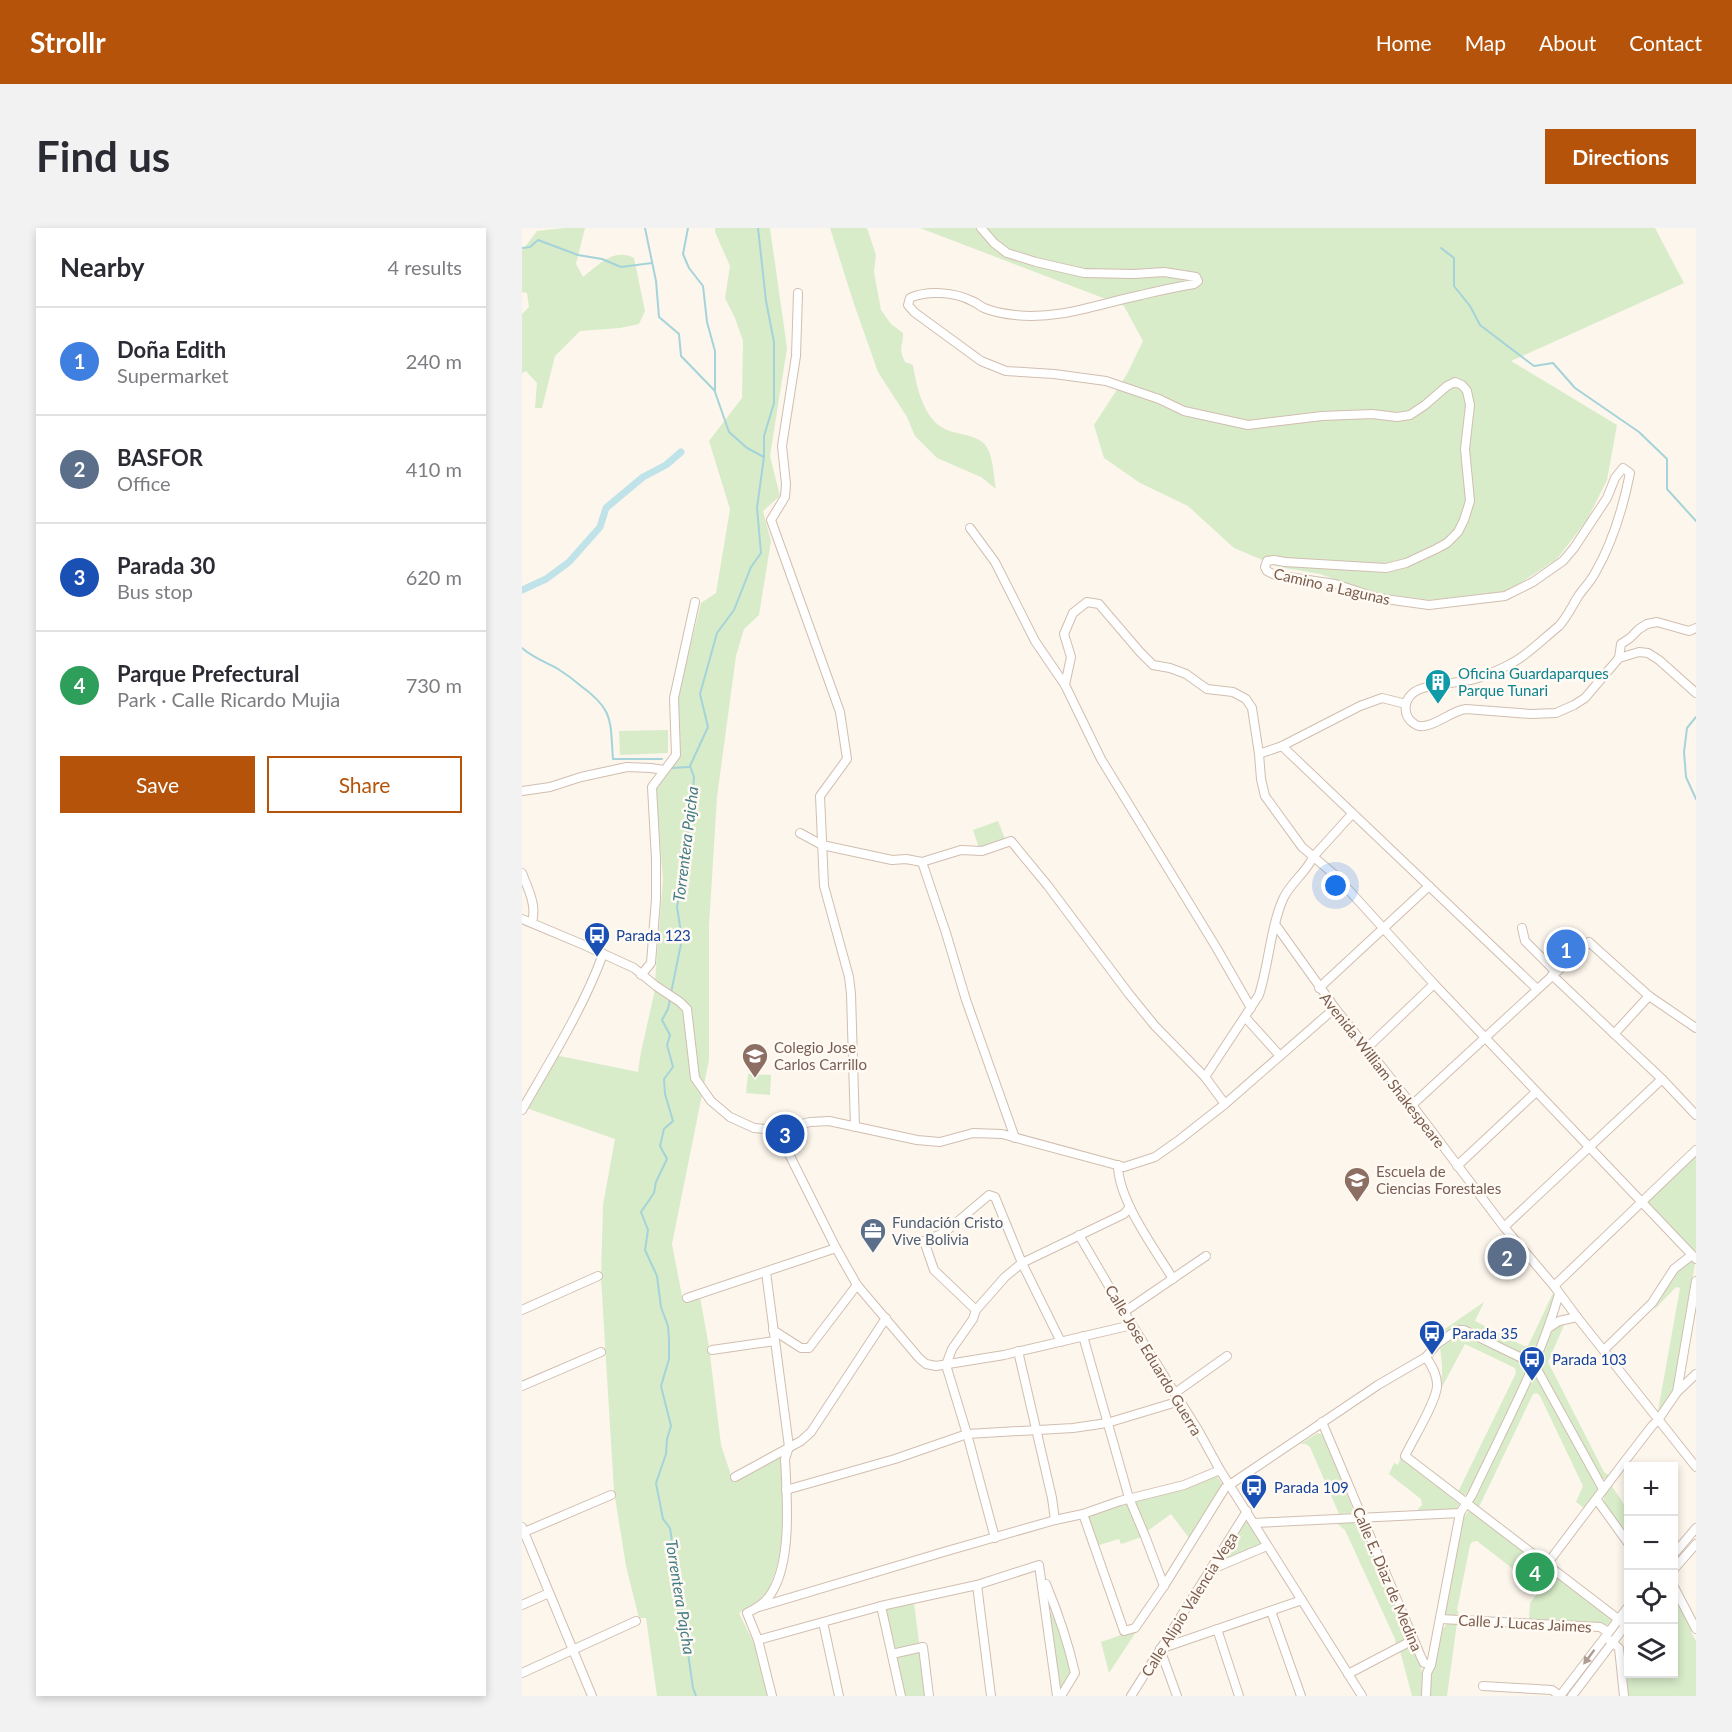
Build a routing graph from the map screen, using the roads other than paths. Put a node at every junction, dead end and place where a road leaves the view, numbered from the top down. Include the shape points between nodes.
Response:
1 (981, 228) edge
2 (798, 293) dead end
3 (970, 528) dead end
4 (695, 602) dead end
5 (1696, 628) edge
6 (1619, 658) junction
7 (1065, 685) junction
8 (1696, 693) edge
9 (1406, 704) junction
10 (1282, 746) junction
11 (1259, 754) junction
12 (664, 770) junction
13 (522, 791) edge
14 (1352, 814) junction
15 (800, 832) dead end
16 (822, 845) junction
17 (1313, 857) junction
18 (922, 862) junction
19 (522, 873) edge
20 (1429, 886) junction
21 (522, 919) edge
22 (532, 922) junction
23 (1275, 924) junction
24 (1383, 928) junction
25 (1522, 928) dead end
26 (603, 954) junction
27 (1554, 974) junction
28 (641, 975) junction
29 (1434, 984) junction
30 (1319, 988) junction
31 (1538, 989) junction
32 (1649, 996) junction
33 (1251, 1008) junction
34 (1335, 1008) junction
35 (1245, 1017) junction
36 (1696, 1028) edge
37 (1614, 1034) junction
38 (1485, 1037) junction
39 (1367, 1048) junction
40 (1280, 1056) junction
41 (1205, 1077) junction
42 (1662, 1079) junction
43 (1536, 1092) junction
44 (1225, 1104) junction
45 (1412, 1105) junction
46 (522, 1110) edge
47 (1696, 1115) edge
48 (855, 1127) junction
49 (777, 1130) junction
50 (1015, 1138) junction
51 (1589, 1146) junction
52 (1696, 1150) edge
53 (1118, 1165) junction
54 (1457, 1166) junction
55 (1641, 1201) junction
56 (1130, 1207) junction
57 (1504, 1227) junction
58 (1079, 1235) junction
59 (836, 1248) junction
60 (1206, 1256) dead end
61 (1694, 1257) edge
62 (1022, 1263) junction
63 (766, 1272) junction
64 (598, 1276) dead end
65 (1173, 1279) junction
66 (1696, 1281) edge
67 (857, 1285) junction
68 (1554, 1286) junction
69 (1559, 1294) junction
70 (687, 1298) dead end
71 (522, 1310) edge
72 (976, 1310) junction
73 (1124, 1312) junction
74 (1577, 1317) junction
75 (886, 1318) junction
76 (1132, 1325) junction
77 (1550, 1327) junction
78 (773, 1330) junction
79 (1083, 1336) junction
80 (775, 1341) junction
81 (1061, 1342) junction
82 (712, 1350) dead end
83 (1604, 1350) junction
84 (1018, 1351) junction
85 (601, 1352) dead end
86 (1227, 1356) dead end
87 (1426, 1357) junction
88 (1534, 1364) junction
89 (946, 1365) junction
90 (1696, 1374) edge
91 (522, 1386) edge
92 (1677, 1392) junction
93 (1177, 1397) junction
94 (1658, 1420) junction
95 (1322, 1422) junction
96 (1107, 1423) junction
97 (1036, 1430) junction
98 (967, 1434) junction
99 (789, 1448) junction
100 (1696, 1467) edge
101 (1220, 1470) junction
102 (735, 1477) dead end
103 (1230, 1485) junction
104 (1603, 1489) junction
105 (786, 1490) junction
106 (610, 1495) dead end
107 (1129, 1498) junction
108 (1597, 1500) junction
109 (1466, 1503) junction
110 (1246, 1511) junction
111 (1460, 1513) junction
112 (1083, 1514) junction
113 (1363, 1518) junction
114 (1055, 1520) junction
115 (1254, 1523) junction
116 (1696, 1528) edge
117 (523, 1531) edge
118 (1624, 1536) edge
119 (995, 1538) junction
120 (1696, 1544) edge
121 (1268, 1546) junction
122 (1678, 1549) edge
123 (1547, 1564) junction
124 (1678, 1564) edge
125 (1040, 1569) junction
126 (1209, 1570) junction
127 (977, 1585) junction
128 (1164, 1586) junction
129 (549, 1593) junction
130 (1678, 1595) edge
131 (1302, 1600) junction
132 (522, 1605) edge
133 (881, 1606) junction
134 (759, 1607) junction
135 (1271, 1611) junction
136 (1624, 1612) edge
137 (1618, 1618) junction
138 (1440, 1619) junction
139 (636, 1621) dead end
140 (1624, 1621) edge
141 (822, 1622) junction
142 (1626, 1624) edge
143 (1217, 1629) junction
144 (1696, 1629) edge
145 (1606, 1634) junction
146 (758, 1640) junction
147 (1413, 1640) junction
148 (1612, 1642) junction
149 (1160, 1649) junction
150 (573, 1650) junction
151 (892, 1654) junction
152 (1431, 1665) junction
153 (522, 1673) edge
154 (1348, 1674) junction
155 (1483, 1686) dead end
156 (592, 1696) edge
157 (772, 1696) edge
158 (839, 1696) edge
159 (901, 1696) edge
160 (930, 1696) edge
161 (991, 1696) edge
162 (1059, 1696) edge
163 (1131, 1696) edge
164 (1177, 1696) edge
165 (1239, 1696) edge
166 (1301, 1696) edge
167 (1362, 1696) edge
168 (1426, 1696) edge
169 (1560, 1696) edge
170 (1572, 1696) edge
171 (1624, 1696) edge

1 - 9 street, Camino a Lagunas via 1007,253 1036,262 1084,273 1164,272 1192,275 1198,280 1058,315 1000,313 955,295 919,294 910,298 908,305 914,312 993,367 1107,381 1184,411 1248,425 1322,416 1410,415 1447,386 1455,382 1462,385 1470,405 1465,448 1470,501 1458,532 1447,543 1396,566 1369,568 1267,561 1267,571 1275,575 1429,605 1505,596 1563,561 1607,498 1615,478 1623,468 1630,473 1606,553 1559,626 1512,663 1477,678 1424,688 1411,694
2 - 16 street via 796,356 782,446 786,484 784,497 771,520 840,712 847,759 820,796
3 - 7 street via 995,562 1035,641
4 - 12 street via 674,698 676,755
5 - 6 street via 1689,631 1657,622 1647,624 1621,644
6 - 8 street via 1648,652
6 - 9 street via 1585,698 1556,713 1459,710 1419,726 1409,720
7 - 11 street via 1071,657 1064,634 1073,613 1087,602 1099,604 1153,664 1186,674 1207,689 1233,692 1246,699 1252,708
7 - 33 street via 1101,759
9 - 10 street via 1382,698
10 - 11 street
10 - 14 street
11 - 17 street via 1265,796
12 - 13 street via 627,767
12 - 28 street via 652,787 656,899 651,963
14 - 17 street
14 - 20 street
15 - 16 street
16 - 18 street via 892,860
16 - 48 street via 824,886 852,994
17 - 23 street via 1283,897
17 - 24 street via 1336,876
18 - 41 street via 962,850 982,851 1011,841 1155,1026
18 - 50 street
19 - 22 street via 532,898
20 - 24 street
20 - 31 street
21 - 22 street
22 - 26 street
23 - 30 street, Avenida William Shakespeare
23 - 33 street via 1263,983
24 - 29 street
24 - 30 street
25 - 27 street via 1525,941
26 - 28 street
26 - 46 street via 584,1000
27 - 31 street
27 - 32 street via 1589,942
27 - 37 street
28 - 49 street via 687,1009 695,1078 711,1101 730,1117 754,1128
29 - 38 street
29 - 39 street
30 - 34 street, Avenida William Shakespeare
31 - 38 street
32 - 36 street
32 - 37 street
33 - 35 street
34 - 39 street, Avenida William Shakespeare
34 - 40 street
35 - 40 street
35 - 41 street
37 - 42 street
38 - 43 street
38 - 45 street
39 - 45 street, Avenida William Shakespeare
40 - 44 street
41 - 44 street
42 - 47 street
42 - 51 street
43 - 51 street
43 - 54 street
44 - 53 street via 1155,1157 1124,1167
45 - 54 street, Avenida William Shakespeare
48 - 49 street via 829,1121
48 - 50 street via 940,1142 973,1134
49 - 59 street
50 - 53 street
51 - 55 street
51 - 57 street
52 - 55 street
53 - 56 street via 1118,1177
54 - 57 street, Avenida William Shakespeare
55 - 61 street
55 - 68 street
56 - 58 street via 1124,1214
56 - 65 street
57 - 68 street, Avenida William Shakespeare
58 - 62 street
58 - 73 street, Calle Jose Eduardo Guerra
59 - 63 street
59 - 67 street
60 - 65 street
61 - 83 street via 1674,1269 1652,1303
62 - 72 street
62 - 72 street via 995,1197 989,1195 944,1233 924,1240 934,1270
62 - 81 street
63 - 70 street
63 - 78 street
64 - 71 street
65 - 73 street
66 - 92 street
67 - 75 street
67 - 78 street via 809,1348 801,1348
68 - 69 street, Avenida William Shakespeare
69 - 74 street, Avenida William Shakespeare
69 - 77 street
72 - 89 street
73 - 76 street, Calle Jose Eduardo Guerra
74 - 77 street
74 - 83 street, Avenida William Shakespeare
75 - 89 street via 926,1364
75 - 99 street via 811,1432
76 - 79 street
76 - 93 street, Calle Jose Eduardo Guerra
77 - 88 street
78 - 80 street
79 - 81 street
79 - 96 street
80 - 82 street
80 - 99 street
81 - 84 street
83 - 94 street, Avenida William Shakespeare
84 - 89 street
84 - 97 street
85 - 91 street
86 - 93 street
87 - 88 street via 1437,1344 1460,1329
87 - 95 street
87 - 109 street via 1435,1373 1437,1388 1405,1456
88 - 104 street
88 - 109 street
89 - 98 street
90 - 92 street
92 - 94 street
93 - 96 street
93 - 101 street, Calle Jose Eduardo Guerra
94 - 100 street, Avenida William Shakespeare
94 - 104 street
95 - 103 street
95 - 113 street, Calle E. Diaz de Medina
96 - 97 street
96 - 107 street
97 - 98 street
97 - 114 street
98 - 105 street
98 - 119 street
99 - 102 street
99 - 105 street via 785,1459
101 - 103 street, Calle Jose Eduardo Guerra
101 - 107 street via 1184,1485
103 - 110 street, Calle Jose Eduardo Guerra
103 - 128 street
104 - 108 street
105 - 134 street via 782,1569 772,1593
106 - 117 street
107 - 112 street
107 - 128 street
108 - 118 street
108 - 123 street
109 - 111 street
109 - 123 street
110 - 115 street
110 - 126 street, Calle Alipio Valencia Vega
111 - 113 street
111 - 138 street
112 - 114 street
112 - 128 street via 1124,1631 1135,1628
113 - 115 street
113 - 147 street, Calle E. Diaz de Medina
114 - 119 street
115 - 121 street
116 - 122 street
117 - 129 street
119 - 134 street
120 - 124 street
121 - 126 street
121 - 131 street
123 - 137 street
125 - 127 street
125 - 162 street
125 - 162 street via 1060,1619 1075,1673
126 - 149 street, Calle Alipio Valencia Vega
127 - 133 street
127 - 161 street
129 - 132 street
129 - 150 street
130 - 144 street
131 - 135 street
131 - 154 street
133 - 141 street
133 - 151 street
134 - 146 street via 747,1613
135 - 143 street
135 - 166 street
136 - 137 street
137 - 140 street
137 - 145 street
138 - 145 street, Calle J. Lucas Jaimes via 1600,1627
138 - 152 street
139 - 150 street
141 - 146 street
141 - 158 street
142 - 148 street
143 - 149 street
143 - 165 street
145 - 148 street
145 -> 169 street
146 - 157 street
147 - 152 street, Calle E. Diaz de Medina via 1424,1663
147 - 154 street
148 - 170 street
148 - 171 street via 1620,1651
149 - 163 street, Calle Alipio Valencia Vega
149 - 164 street
150 - 153 street
150 - 156 street
151 - 159 street
151 - 160 street via 922,1647
152 - 168 street
154 - 167 street
155 - 169 street via 1552,1690

